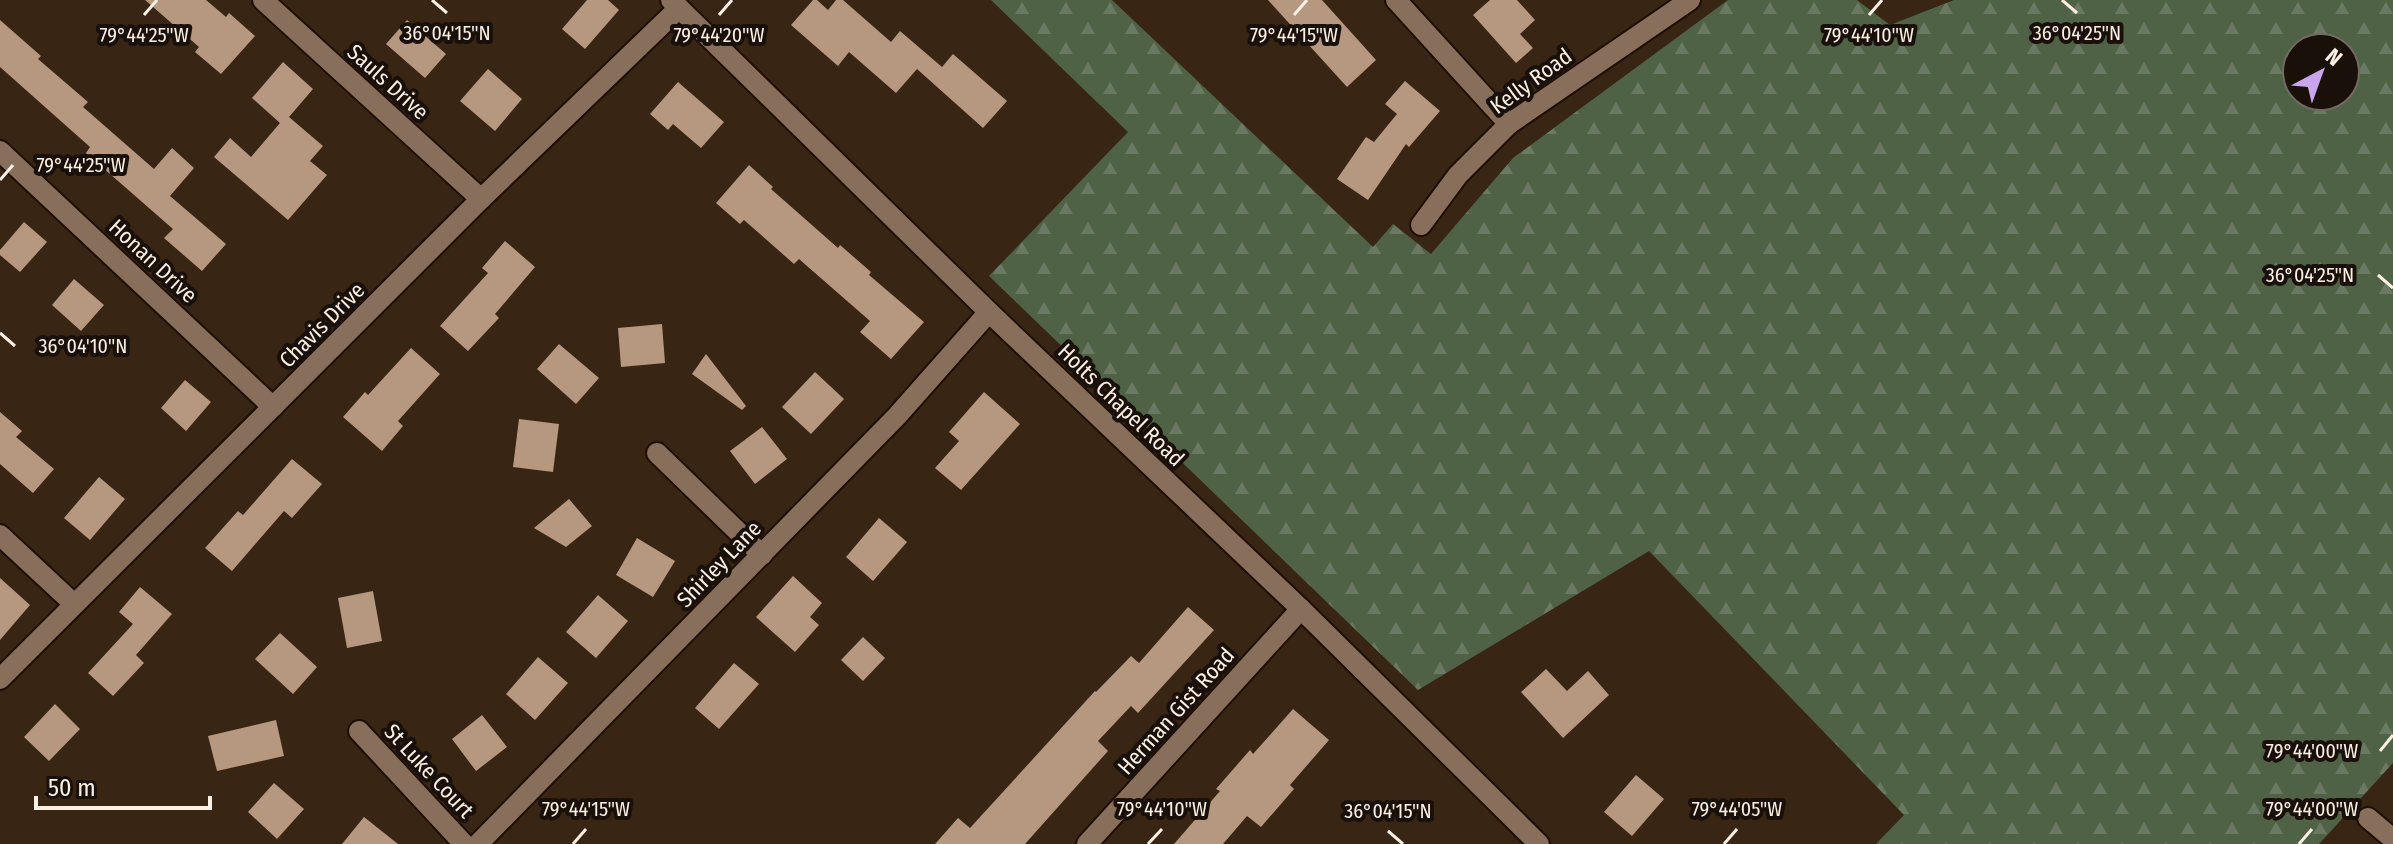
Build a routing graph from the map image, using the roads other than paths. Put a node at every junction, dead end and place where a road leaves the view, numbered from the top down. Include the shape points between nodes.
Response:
1 (263, 0) edge
2 (1396, 0) edge
3 (1690, 0) edge
4 (675, 4) edge
5 (1509, 124) junction
6 (0, 151) edge
7 (481, 199) junction
8 (1421, 225) dead end
9 (989, 312) junction
10 (273, 407) junction
11 (657, 453) dead end
12 (0, 535) edge
13 (762, 555) junction
14 (74, 604) junction
15 (1301, 609) junction
16 (0, 679) edge
17 (359, 731) dead end
18 (2368, 818) dead end
19 (2393, 839) edge
20 (464, 844) edge
21 (478, 844) edge
22 (1087, 844) edge
23 (1539, 844) edge

1 - 7 street, Sauls Drive
2 - 5 street
3 - 5 street, Kelly Road
4 - 7 street, Chavis Drive
4 - 9 street, Holts Chapel Road
5 - 8 street, Kelly Road via 1458,175
6 - 10 street, Honan Drive
7 - 10 street, Chavis Drive
9 - 13 street, Shirley Lane
9 - 15 street, Holts Chapel Road
10 - 14 street, Chavis Drive
11 - 13 street
12 - 14 street
13 - 21 street, Shirley Lane
14 - 16 street, Chavis Drive
15 - 22 street, Herman Gist Road
15 - 23 street, Holts Chapel Road
17 - 20 street, St Luke Court
18 - 19 street

